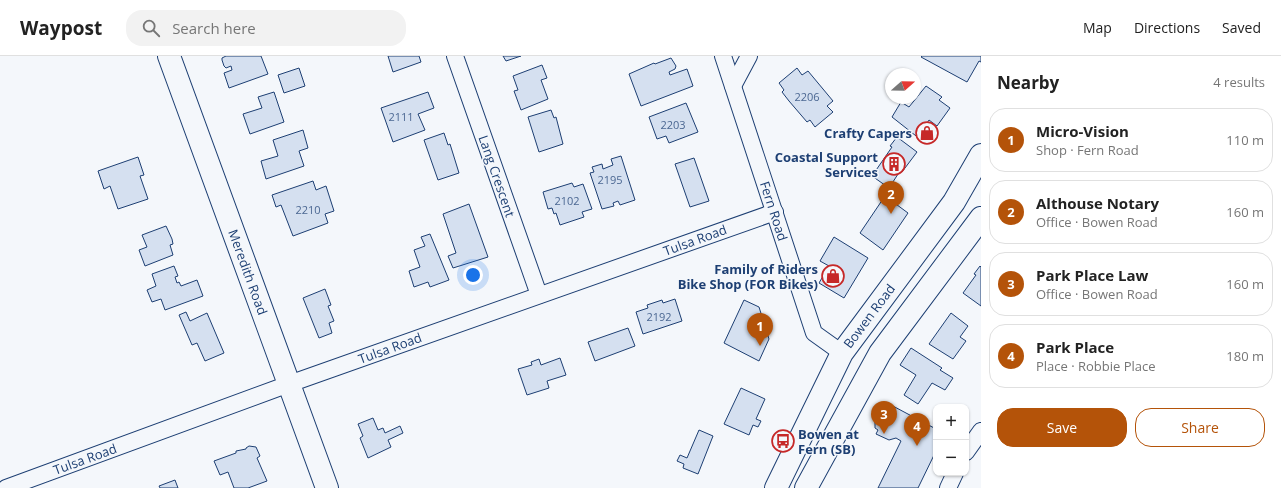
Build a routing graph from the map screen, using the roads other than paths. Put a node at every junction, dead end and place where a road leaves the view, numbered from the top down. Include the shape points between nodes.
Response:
1 (169, 56) edge
2 (455, 56) edge
3 (723, 56) edge
4 (749, 56) edge
5 (733, 86) junction
6 (981, 154) edge
7 (774, 212) junction
8 (981, 218) edge
9 (539, 295) junction
10 (842, 353) junction
11 (289, 384) junction
12 (981, 431) edge
13 (969, 448) edge
14 (954, 476) edge
15 (6, 488) edge
16 (327, 488) edge
17 (776, 488) edge
18 (806, 488) edge
19 (948, 488) edge

1 - 11 main road, Meredith Road
2 - 9 street, Lang Crescent
3 - 5 street, Fern Road
4 - 5 street
5 - 7 street, Fern Road
6 - 10 main road, Bowen Road via 954,202
7 - 9 street, Tulsa Road
7 - 10 street, Fern Road via 814,333
8 - 18 main road via 880,353
9 - 11 street, Tulsa Road
10 - 17 main road, Bowen Road
11 - 15 street, Tulsa Road
11 - 16 main road, Meredith Road
12 - 13 street
14 - 19 street

